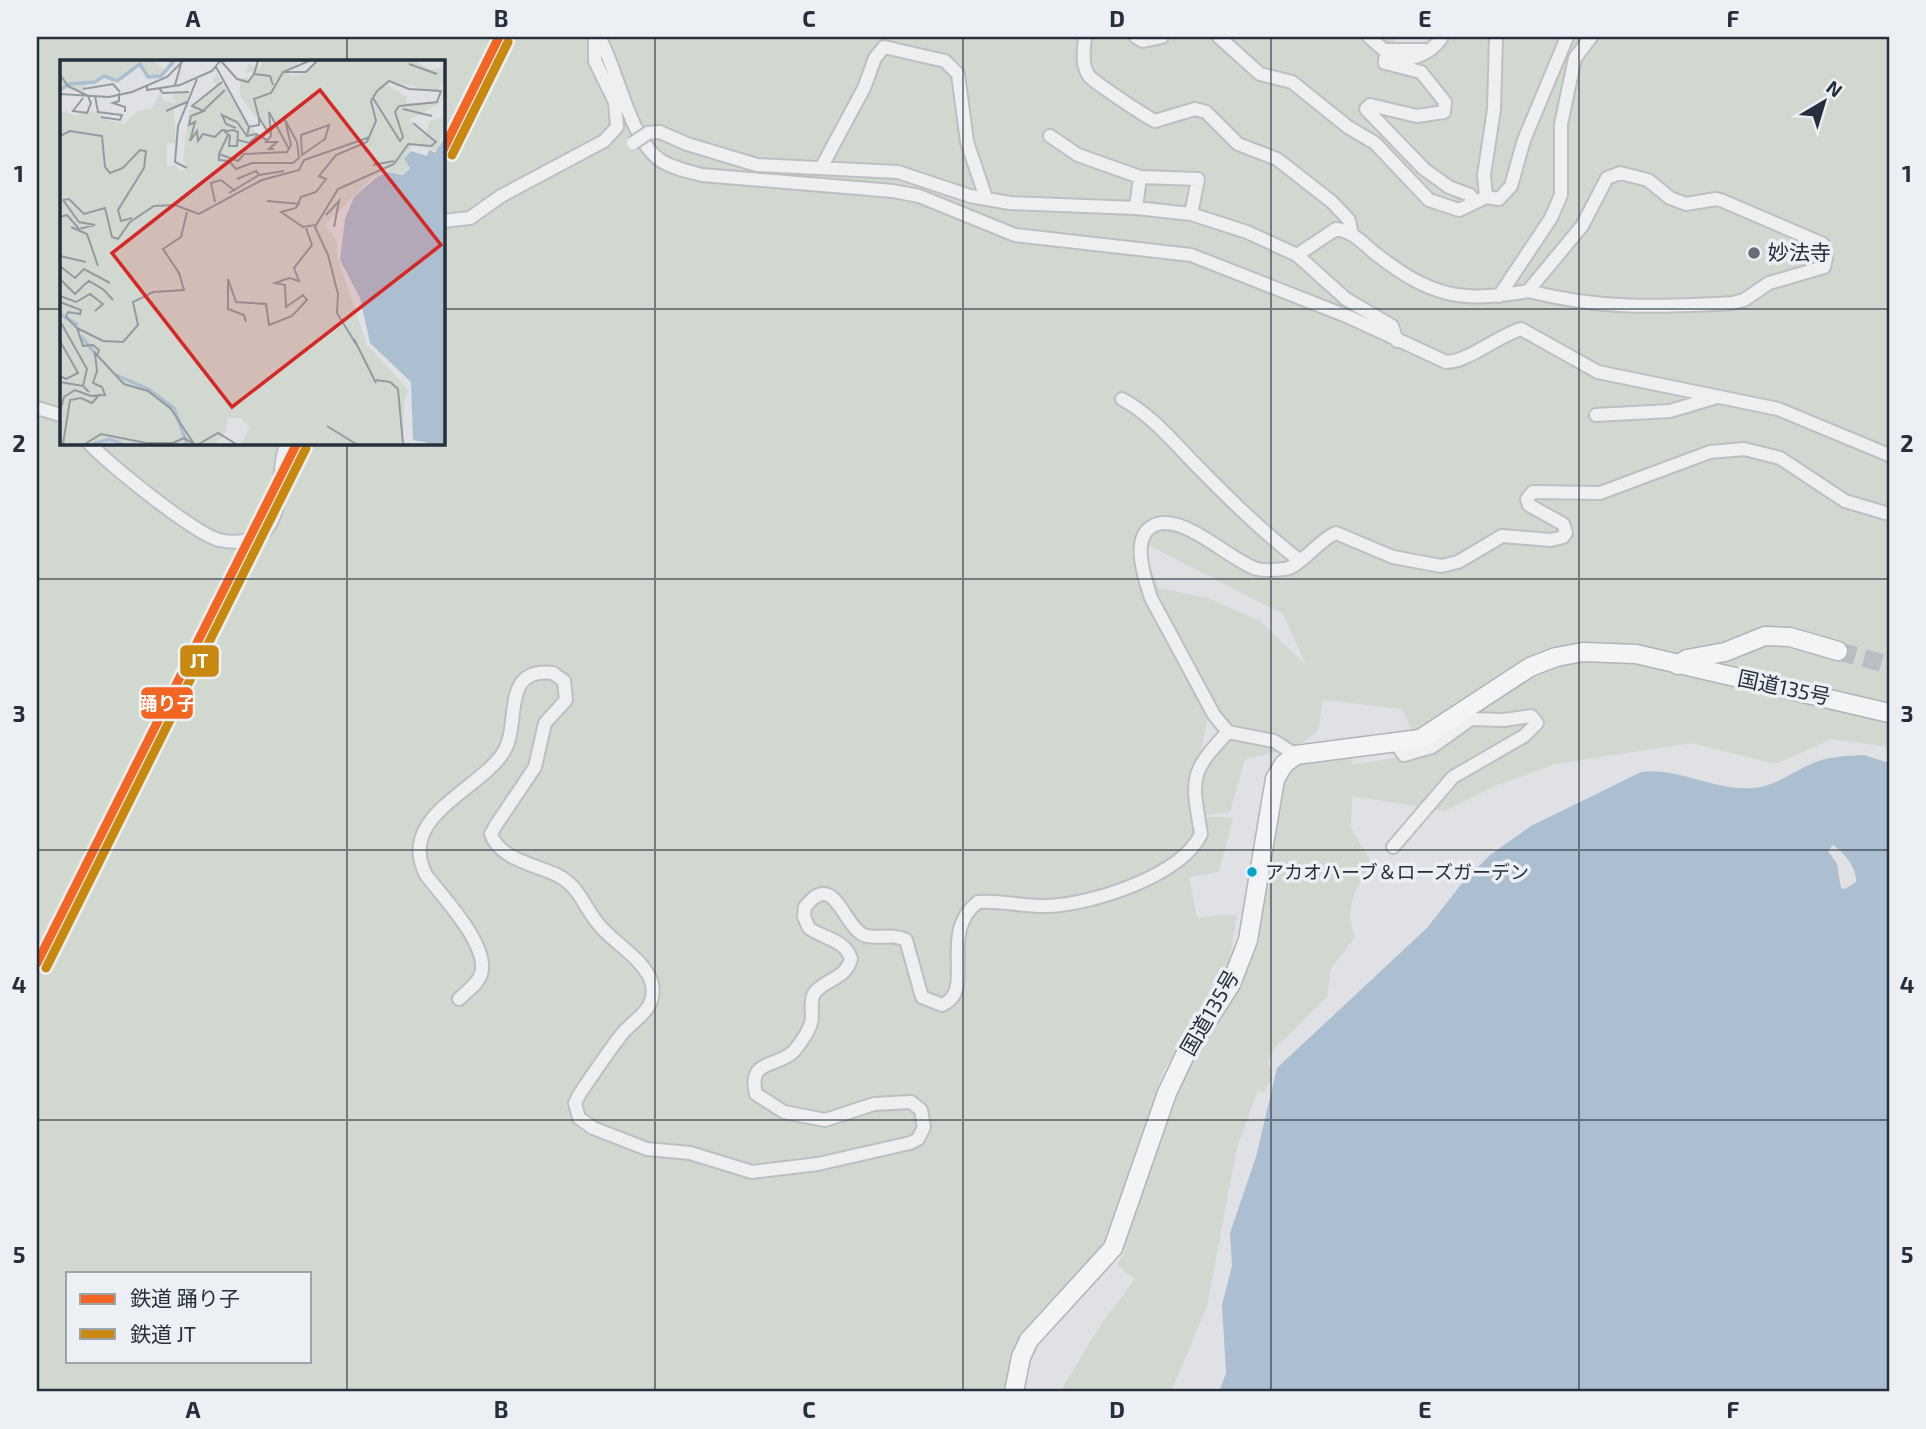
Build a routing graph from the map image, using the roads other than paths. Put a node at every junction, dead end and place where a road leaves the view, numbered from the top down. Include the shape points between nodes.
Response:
1 (597, 37) edge
2 (1085, 37) edge
3 (1136, 37) edge
4 (1162, 37) edge
5 (1219, 37) edge
6 (1368, 37) edge
7 (1442, 37) edge
8 (1496, 37) edge
9 (1567, 37) edge
10 (1591, 37) edge
11 (1429, 45) edge
12 (1050, 136) dead end
13 (633, 143) dead end
14 (821, 168) junction
15 (1140, 177) junction
16 (986, 198) junction
17 (1480, 200) junction
18 (1136, 208) junction
19 (1191, 214) junction
20 (444, 221) edge
21 (1351, 231) junction
22 (1297, 254) junction
23 (1528, 290) junction
24 (1499, 296) junction
25 (1397, 341) junction
26 (1720, 396) junction
27 (1122, 399) dead end
28 (37, 408) edge
29 (60, 415) edge
30 (1595, 415) dead end
31 (90, 444) edge
32 (287, 444) edge
33 (1889, 455) edge
34 (1889, 514) edge
35 (1299, 560) junction
36 (1838, 652) tunnel mouth
37 (1678, 665) junction
38 (1889, 713) edge
39 (1228, 732) junction
40 (1396, 744) junction
41 (1296, 755) junction
42 (1393, 847) dead end
43 (459, 999) dead end
44 (1014, 1392) edge

1 - 20 street via 595,61 615,102 617,127 604,141 501,196 470,218
1 - 25 street via 645,146 677,168 702,175 893,191 919,196 1015,235 1191,256 1338,312
2 - 21 street via 1084,65 1099,84 1155,121 1195,109 1206,112 1238,144 1277,159 1332,202 1349,220
3 - 4 street via 1143,41
5 - 17 street via 1254,69 1292,82 1375,143 1429,200 1459,210
6 - 11 street via 1384,50
7 - 11 street via 1436,46
8 - 17 street via 1494,109
9 - 17 street via 1524,140 1511,186 1499,199
10 - 24 street via 1575,58 1560,124 1561,195 1551,218
11 - 17 street via 1423,56 1385,62 1421,72 1445,102 1444,112 1418,116 1370,105 1367,112 1387,127 1424,169 1449,187
12 - 15 street via 1079,155
13 - 14 street, bridge via 648,133 660,132 757,165
14 - 16 street via 898,172
14 - 16 street via 884,47 953,67 960,85 967,142
15 - 18 street
15 - 19 street via 1198,179
16 - 18 street
18 - 19 street
19 - 22 street
21 - 22 street via 1336,229
21 - 24 street via 1377,255 1442,294
22 - 25 street via 1346,299 1392,326
23 - 23 street via 1582,226 1607,178 1620,173 1648,180 1686,204 1723,201 1823,244 1826,258 1824,267 1769,283 1732,303 1613,307
23 - 24 street
25 - 26 street via 1456,362 1501,335 1521,329 1598,372
26 - 30 street via 1670,411
26 - 33 street via 1778,409
27 - 35 street via 1140,410 1261,531
28 - 29 street
31 - 32 street via 110,465 207,535 233,542 258,537 269,526
34 - 35 street via 1845,501 1780,458 1724,449 1600,492 1533,492 1527,499 1530,505 1563,524 1566,533 1558,540 1503,536 1458,562 1441,566 1393,557 1336,533
35 - 39 street via 1289,569 1258,569 1163,522 1145,532 1141,541 1151,598 1214,715
36 - 37 highway, 国道135号 via 1790,637 1765,636
37 - 38 highway, 国道135号
37 - 40 highway, 国道135号 via 1636,654 1583,652 1556,657 1489,691 1420,739
39 - 41 street via 1274,741
39 - 43 street via 1201,762 1193,789 1201,834 1185,857 1120,891 1052,906 978,902 967,913 955,949 959,987 951,1002 942,1005 922,997 905,940 896,935 867,936 835,899 826,895 809,901 804,918 809,929 838,942 851,959 841,976 816,991 810,1025 794,1050 757,1072 756,1094 783,1112 825,1120 874,1104 911,1102 921,1110 924,1127 910,1143 818,1164 752,1172 690,1153 647,1149 579,1118 575,1102 622,1034 648,1008 653,988 625,947 599,926 578,889 499,847 491,834 535,766 541,730 566,701 564,681 554,673 531,676 520,685 505,750 434,816 418,847 426,874 480,949 479,980
40 - 41 highway, 国道135号
40 - 42 street via 1404,755 1432,747 1471,719 1531,716 1537,723 1524,736 1453,777
41 - 44 highway, 国道135号 via 1275,779 1248,940 1231,984 1184,1057 1167,1093 1113,1248 1029,1340

